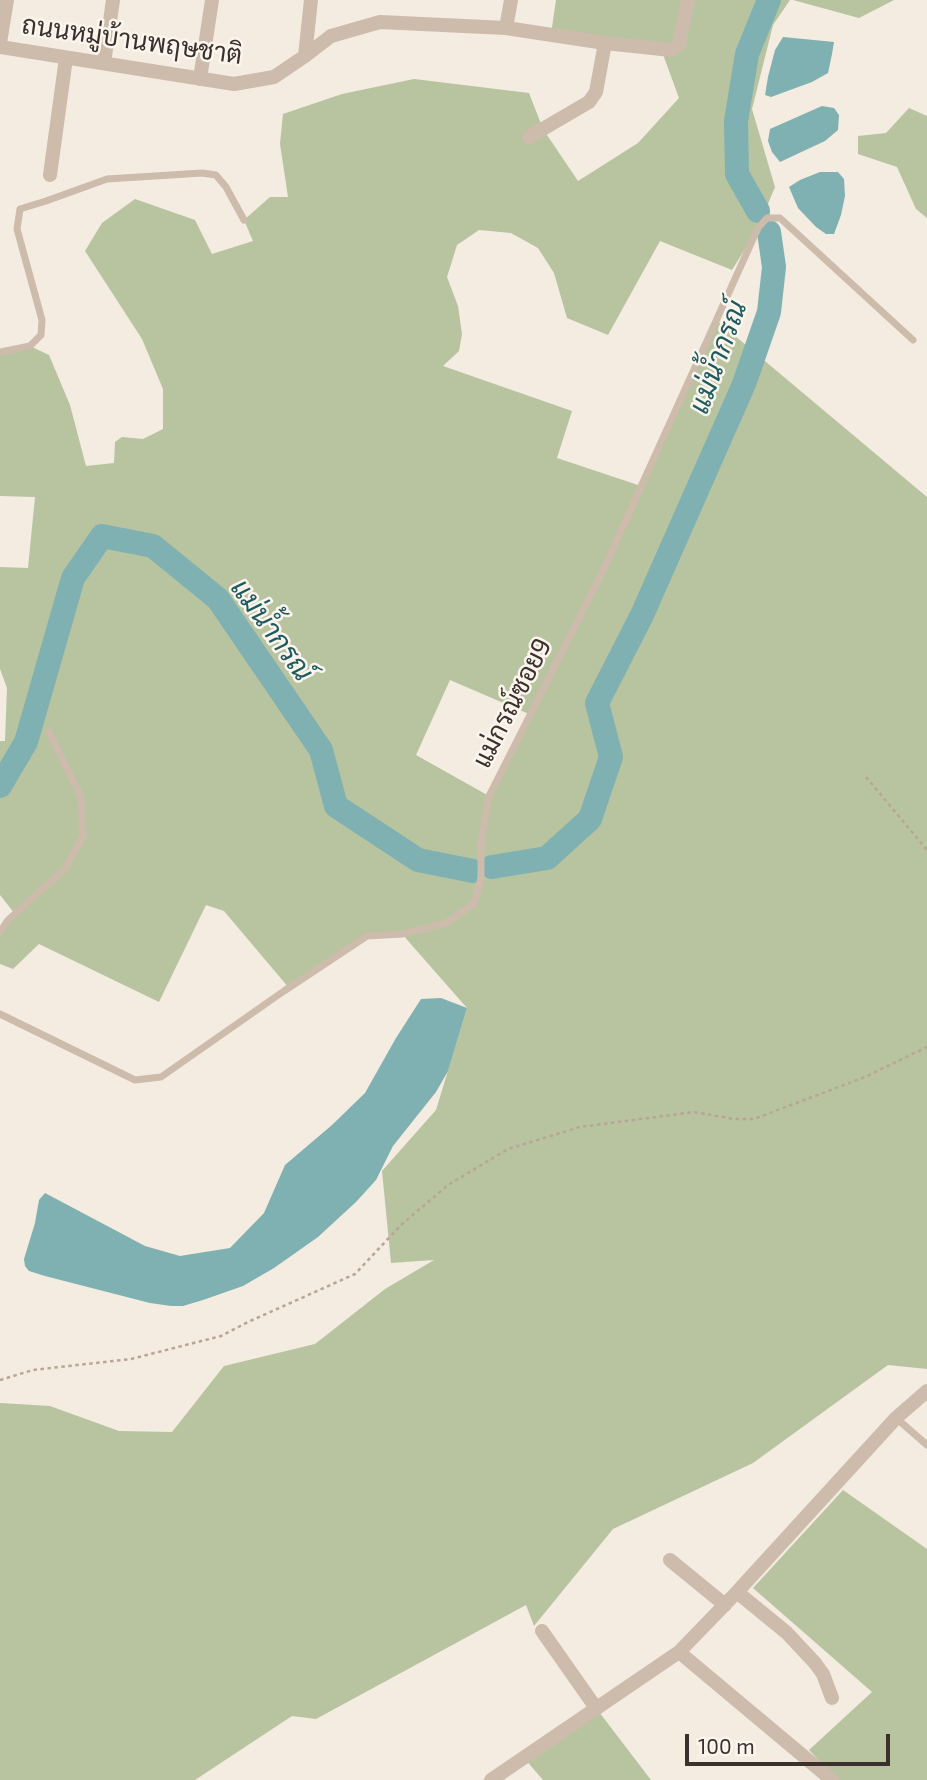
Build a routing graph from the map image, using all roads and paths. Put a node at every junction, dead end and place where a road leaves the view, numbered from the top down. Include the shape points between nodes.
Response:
1 (7, 0) edge
2 (113, 0) edge
3 (212, 0) edge
4 (311, 0) edge
5 (511, 0) edge
6 (688, 0) edge
7 (506, 28) junction
8 (605, 43) junction
9 (0, 45) edge
10 (306, 56) junction
11 (66, 58) junction
12 (104, 63) junction
13 (200, 79) junction
14 (529, 137) dead end
15 (50, 175) dead end
16 (244, 220) dead end
17 (913, 340) dead end
18 (0, 352) edge
19 (49, 732) dead end
20 (866, 777) dead end
21 (927, 850) edge
22 (0, 932) edge
23 (0, 1014) edge
24 (927, 1047) edge
25 (0, 1380) edge
26 (927, 1391) edge
27 (896, 1418) junction
28 (927, 1445) edge
29 (670, 1560) dead end
30 (737, 1592) junction
31 (725, 1605) junction
32 (542, 1631) dead end
33 (679, 1652) junction
34 (832, 1698) dead end
35 (596, 1708) junction
36 (491, 1780) edge
37 (832, 1780) edge

1 - 9 street
2 - 12 street
3 - 13 street
4 - 10 street
5 - 7 street
6 - 8 street, ถนนหมู่บ้านพฤษชาติ via 679,45 671,50
7 - 8 street, ถนนหมู่บ้านพฤษชาติ
7 - 10 street, ถนนหมู่บ้านพฤษชาติ via 380,22 331,36
8 - 14 street via 596,92 589,102
9 - 11 street, ถนนหมู่บ้านพฤษชาติ
10 - 13 street, ถนนหมู่บ้านพฤษชาติ via 274,77 234,84
11 - 12 street, ถนนหมู่บ้านพฤษชาติ
11 - 15 street
12 - 13 street, ถนนหมู่บ้านพฤษชาติ
16 - 18 lane via 216,175 202,173 107,179 20,209 17,229 42,320 41,335 30,346
17 - 23 lane, แม่กรณ์ซอย9 via 780,218 767,218 758,228 602,573 489,796 474,904 446,923 402,934 367,936 161,1077 135,1080
19 - 22 lane via 81,797 83,836 66,868
20 - 21 path
24 - 25 path via 865,1077 754,1118 694,1112 580,1127 508,1149 448,1185 401,1225 355,1274 221,1336 131,1359 33,1370
26 - 27 street
27 - 28 lane
27 - 30 street
29 - 31 street
30 - 31 street
30 - 34 street via 816,1663
31 - 33 street
32 - 35 street
33 - 35 street
33 - 37 street
35 - 36 street

